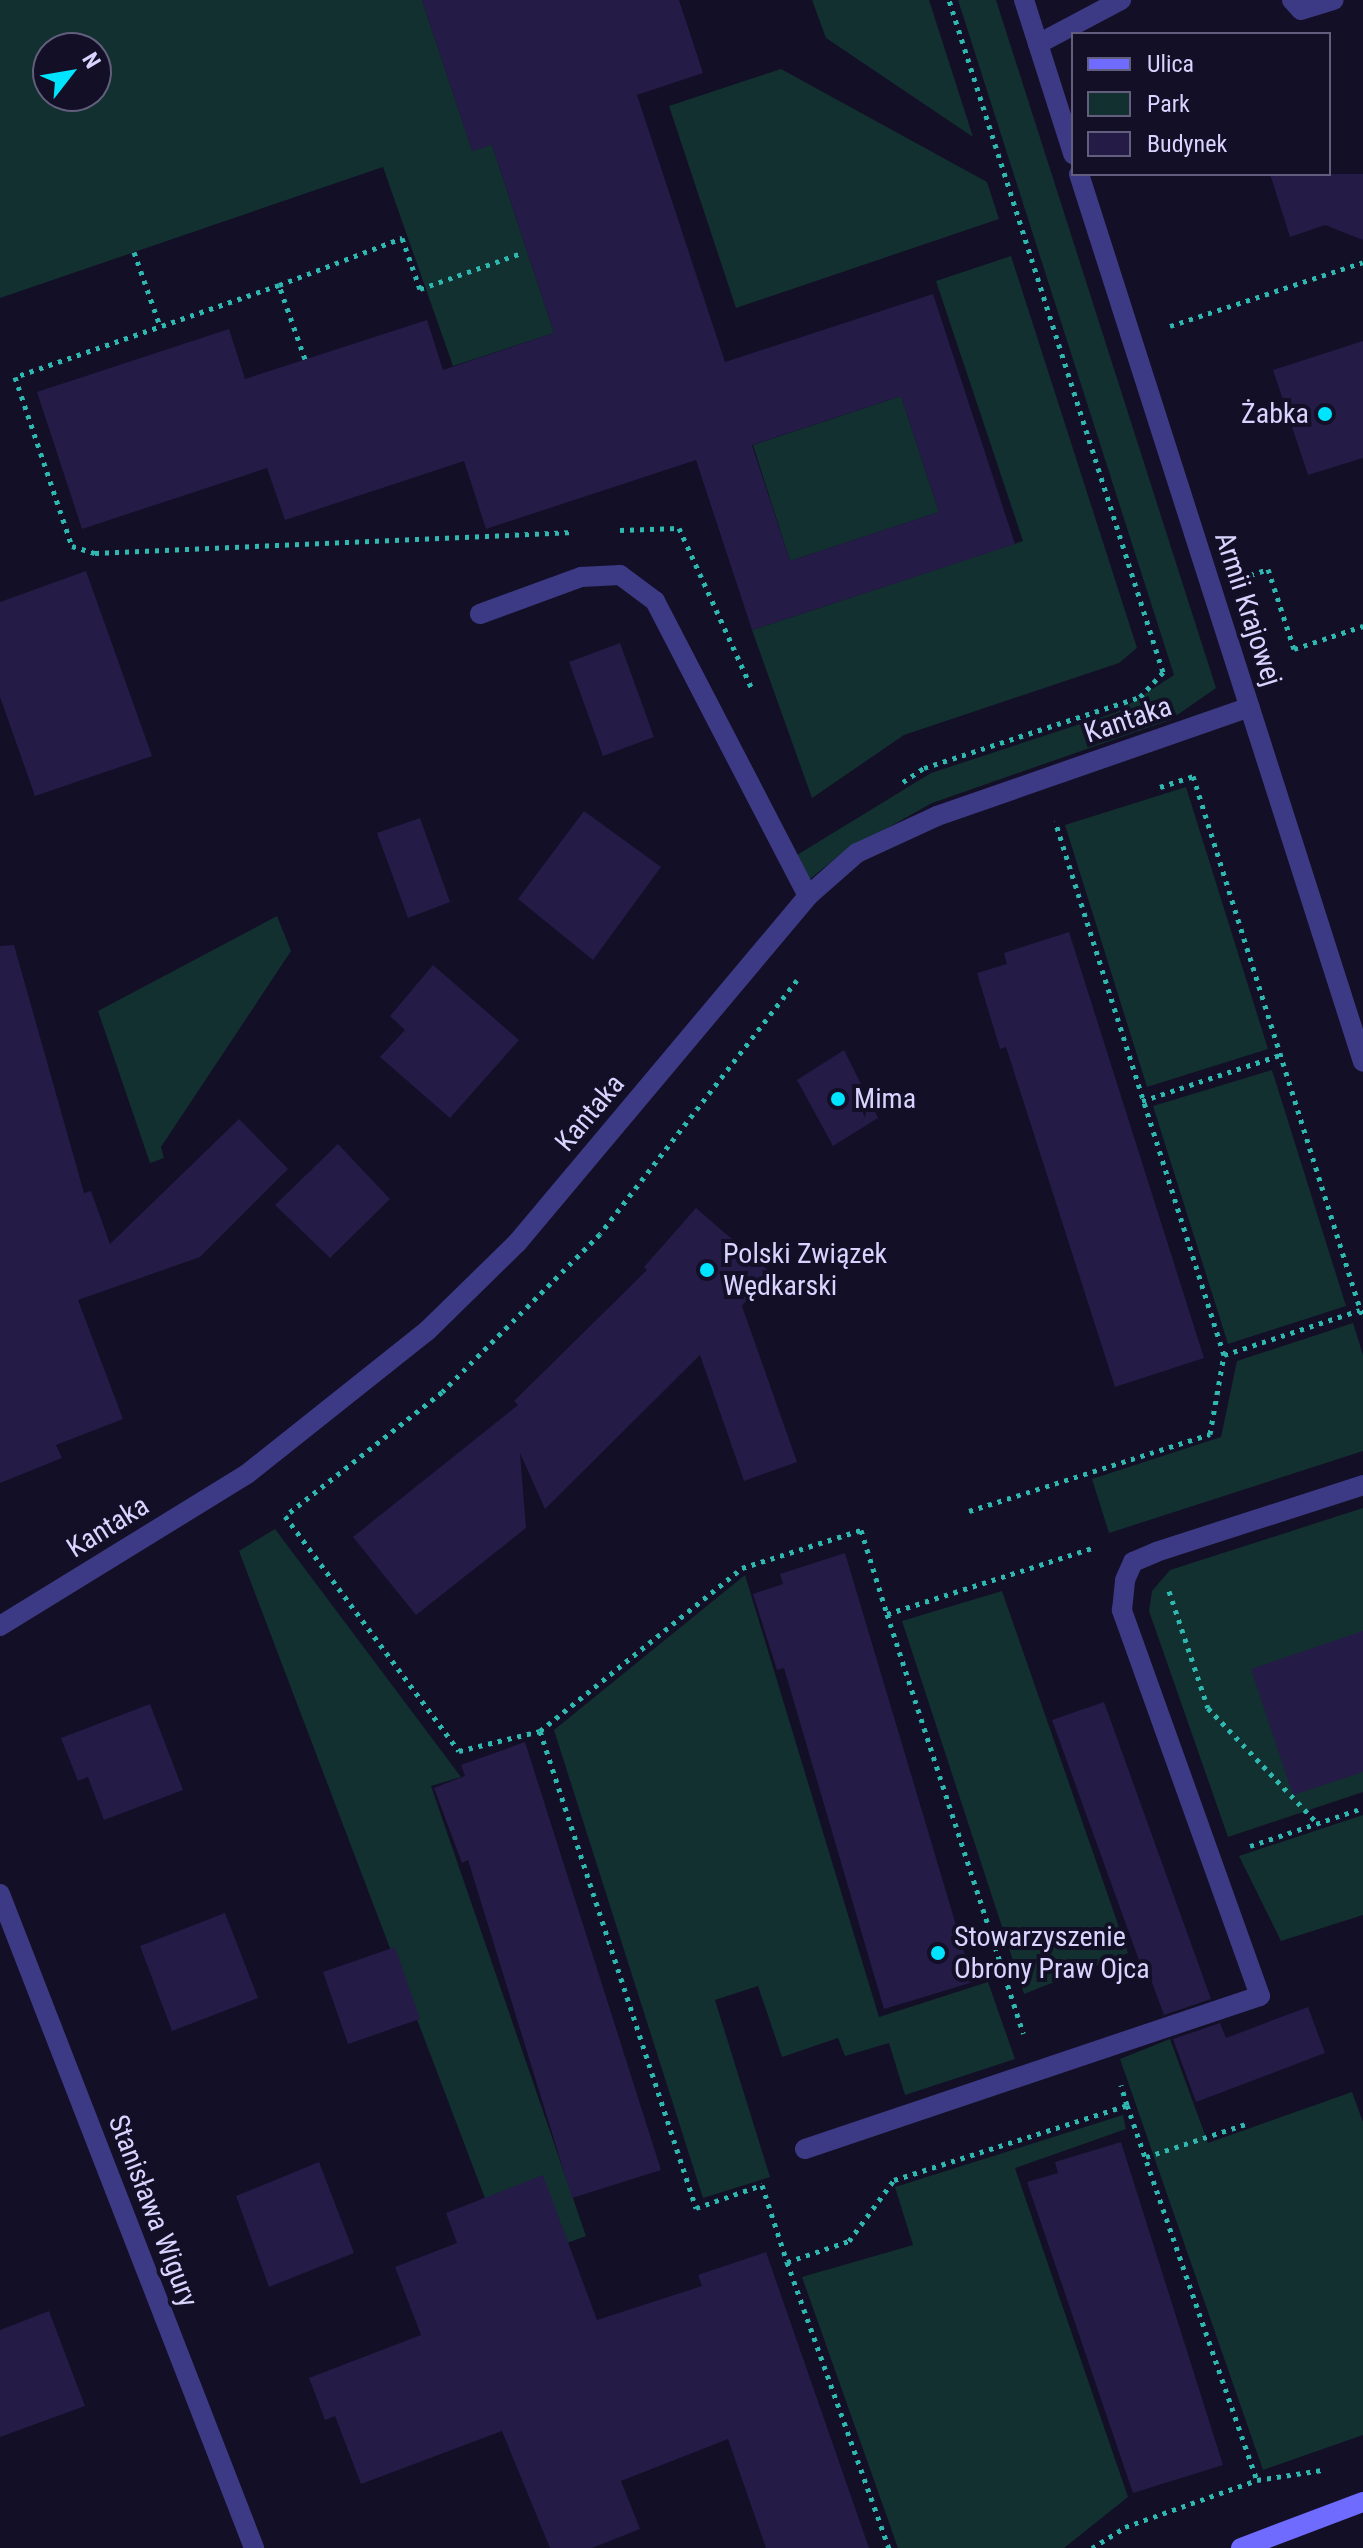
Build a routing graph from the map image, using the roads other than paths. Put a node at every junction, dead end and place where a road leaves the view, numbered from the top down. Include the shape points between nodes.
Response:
1 (1024, 0) edge
2 (1121, 0) edge
3 (1292, 0) edge
4 (1333, 0) edge
5 (1038, 44) junction
6 (1071, 148) edge
7 (1080, 176) edge
8 (480, 614) dead end
9 (1250, 707) junction
10 (808, 896) junction
11 (1363, 1062) edge
12 (1363, 1485) edge
13 (0, 1626) edge
14 (0, 1894) edge
15 (805, 2149) dead end
16 (1363, 2502) edge
17 (254, 2548) edge
18 (1241, 2548) edge

1 - 5 street
2 - 5 street
3 - 4 street via 1301,10
5 - 6 street
7 - 9 street, Armii Krajowej
8 - 10 street via 581,577 620,575 655,601
9 - 10 street, Kantaka via 937,816 857,853
9 - 11 street, Armii Krajowej
10 - 13 street, Kantaka via 517,1243 427,1331 247,1474
12 - 15 street via 1156,1552 1133,1562 1125,1580 1122,1610 1260,1996
14 - 17 street, Stanisława Wigury
16 - 18 main road

